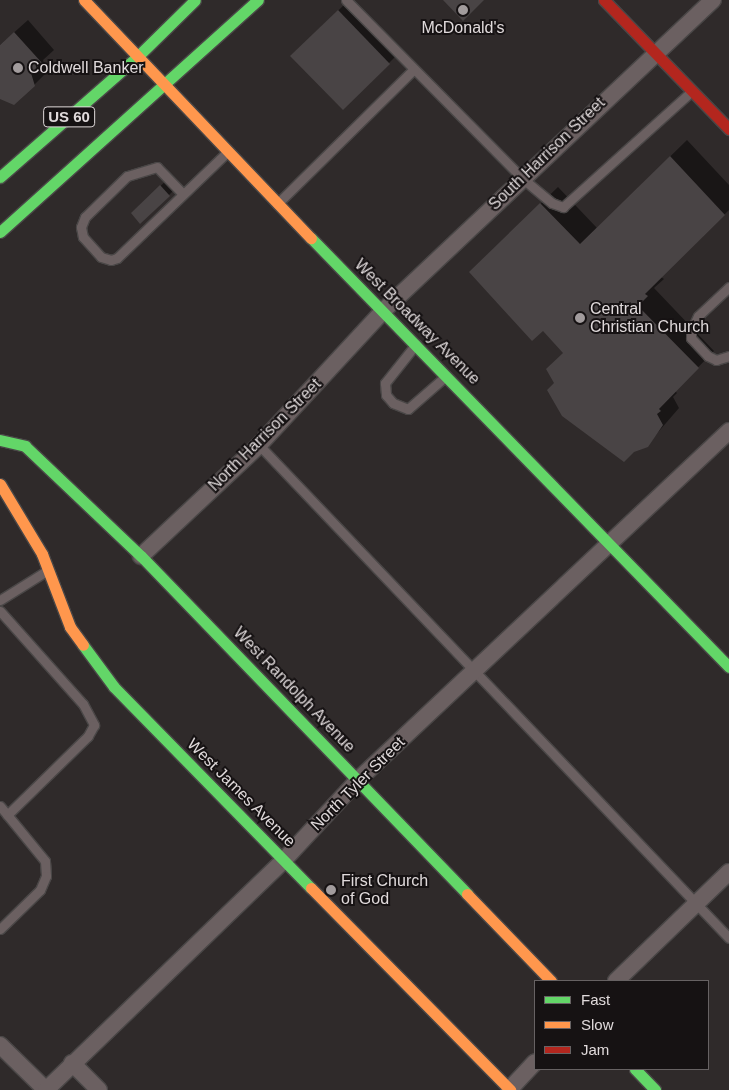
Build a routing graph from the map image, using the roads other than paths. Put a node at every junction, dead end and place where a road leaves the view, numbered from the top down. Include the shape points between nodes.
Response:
1 (84, 0) edge
2 (196, 0) edge
3 (258, 0) edge
4 (346, 0) edge
5 (604, 0) edge
6 (713, 0) edge
7 (654, 52) junction
8 (137, 57) junction
9 (414, 69) junction
10 (163, 85) junction
11 (692, 90) junction
12 (729, 129) edge
13 (227, 152) junction
14 (0, 177) edge
15 (522, 178) junction
16 (183, 194) junction
17 (277, 204) junction
18 (0, 232) edge
19 (729, 287) edge
20 (384, 310) junction
21 (416, 344) junction
22 (729, 356) edge
23 (447, 375) junction
24 (729, 431) edge
25 (0, 440) edge
26 (259, 445) junction
27 (0, 484) edge
28 (609, 543) junction
29 (141, 556) junction
30 (48, 570) junction
31 (0, 600) edge
32 (0, 611) edge
33 (729, 667) edge
34 (473, 673) junction
35 (359, 780) junction
36 (0, 806) edge
37 (7, 815) junction
38 (284, 860) junction
39 (729, 872) edge
40 (696, 904) junction
41 (0, 930) edge
42 (729, 938) edge
43 (550, 980) edge
44 (617, 980) edge
45 (0, 1046) edge
46 (72, 1063) junction
47 (534, 1063) edge
48 (636, 1070) edge
49 (46, 1090) edge
50 (99, 1090) edge
51 (509, 1090) edge
52 (655, 1090) edge

1 - 8 main road, West Broadway Avenue
2 - 8 main road, US 60
3 - 10 main road, US 60
4 - 9 lane
5 - 7 main road
6 - 7 street, South Harrison Street
7 - 11 main road
7 - 15 street, South Harrison Street
8 - 10 main road, West Broadway Avenue
8 - 14 main road, US 60
9 - 15 lane
9 - 17 lane
10 - 13 main road, West Broadway Avenue
10 - 18 main road, US 60
11 - 12 main road
11 - 15 lane via 569,203 562,206 552,203
13 - 16 lane
13 - 17 main road, West Broadway Avenue
15 - 20 street, South Harrison Street
16 - 16 lane via 157,167 127,176 85,217 81,227 83,237 101,257 117,258
17 - 20 main road, West Broadway Avenue
19 - 22 lane via 698,316 690,332 690,338 708,356 716,360
20 - 21 main road, West Broadway Avenue
20 - 26 street, North Harrison Street
21 - 23 main road, West Broadway Avenue
21 - 23 lane via 385,383 386,395 393,403 408,409
23 - 28 main road, West Broadway Avenue
24 - 28 street, North Tyler Street
25 - 29 main road, West Randolph Avenue via 25,446
26 - 29 street, North Harrison Street
26 - 34 lane
27 - 30 main road, West James Avenue via 42,554
28 - 33 main road, West Broadway Avenue
28 - 34 street, North Tyler Street
29 - 35 main road, West Randolph Avenue
30 - 31 lane
30 - 38 main road, West James Avenue via 70,627 114,687
32 - 37 lane via 83,704 94,725 88,736
34 - 35 street, North Tyler Street
34 - 40 lane
35 - 38 street, North Tyler Street
35 - 43 main road, West Randolph Avenue
36 - 37 lane
37 - 41 lane via 45,860 46,876 40,890
38 - 46 street, North Tyler Street
38 - 51 main road, West James Avenue
39 - 40 street
40 - 42 lane
40 - 44 street
45 - 49 street
46 - 49 street, North Tyler Street
46 - 50 street
47 - 51 street
48 - 52 main road

